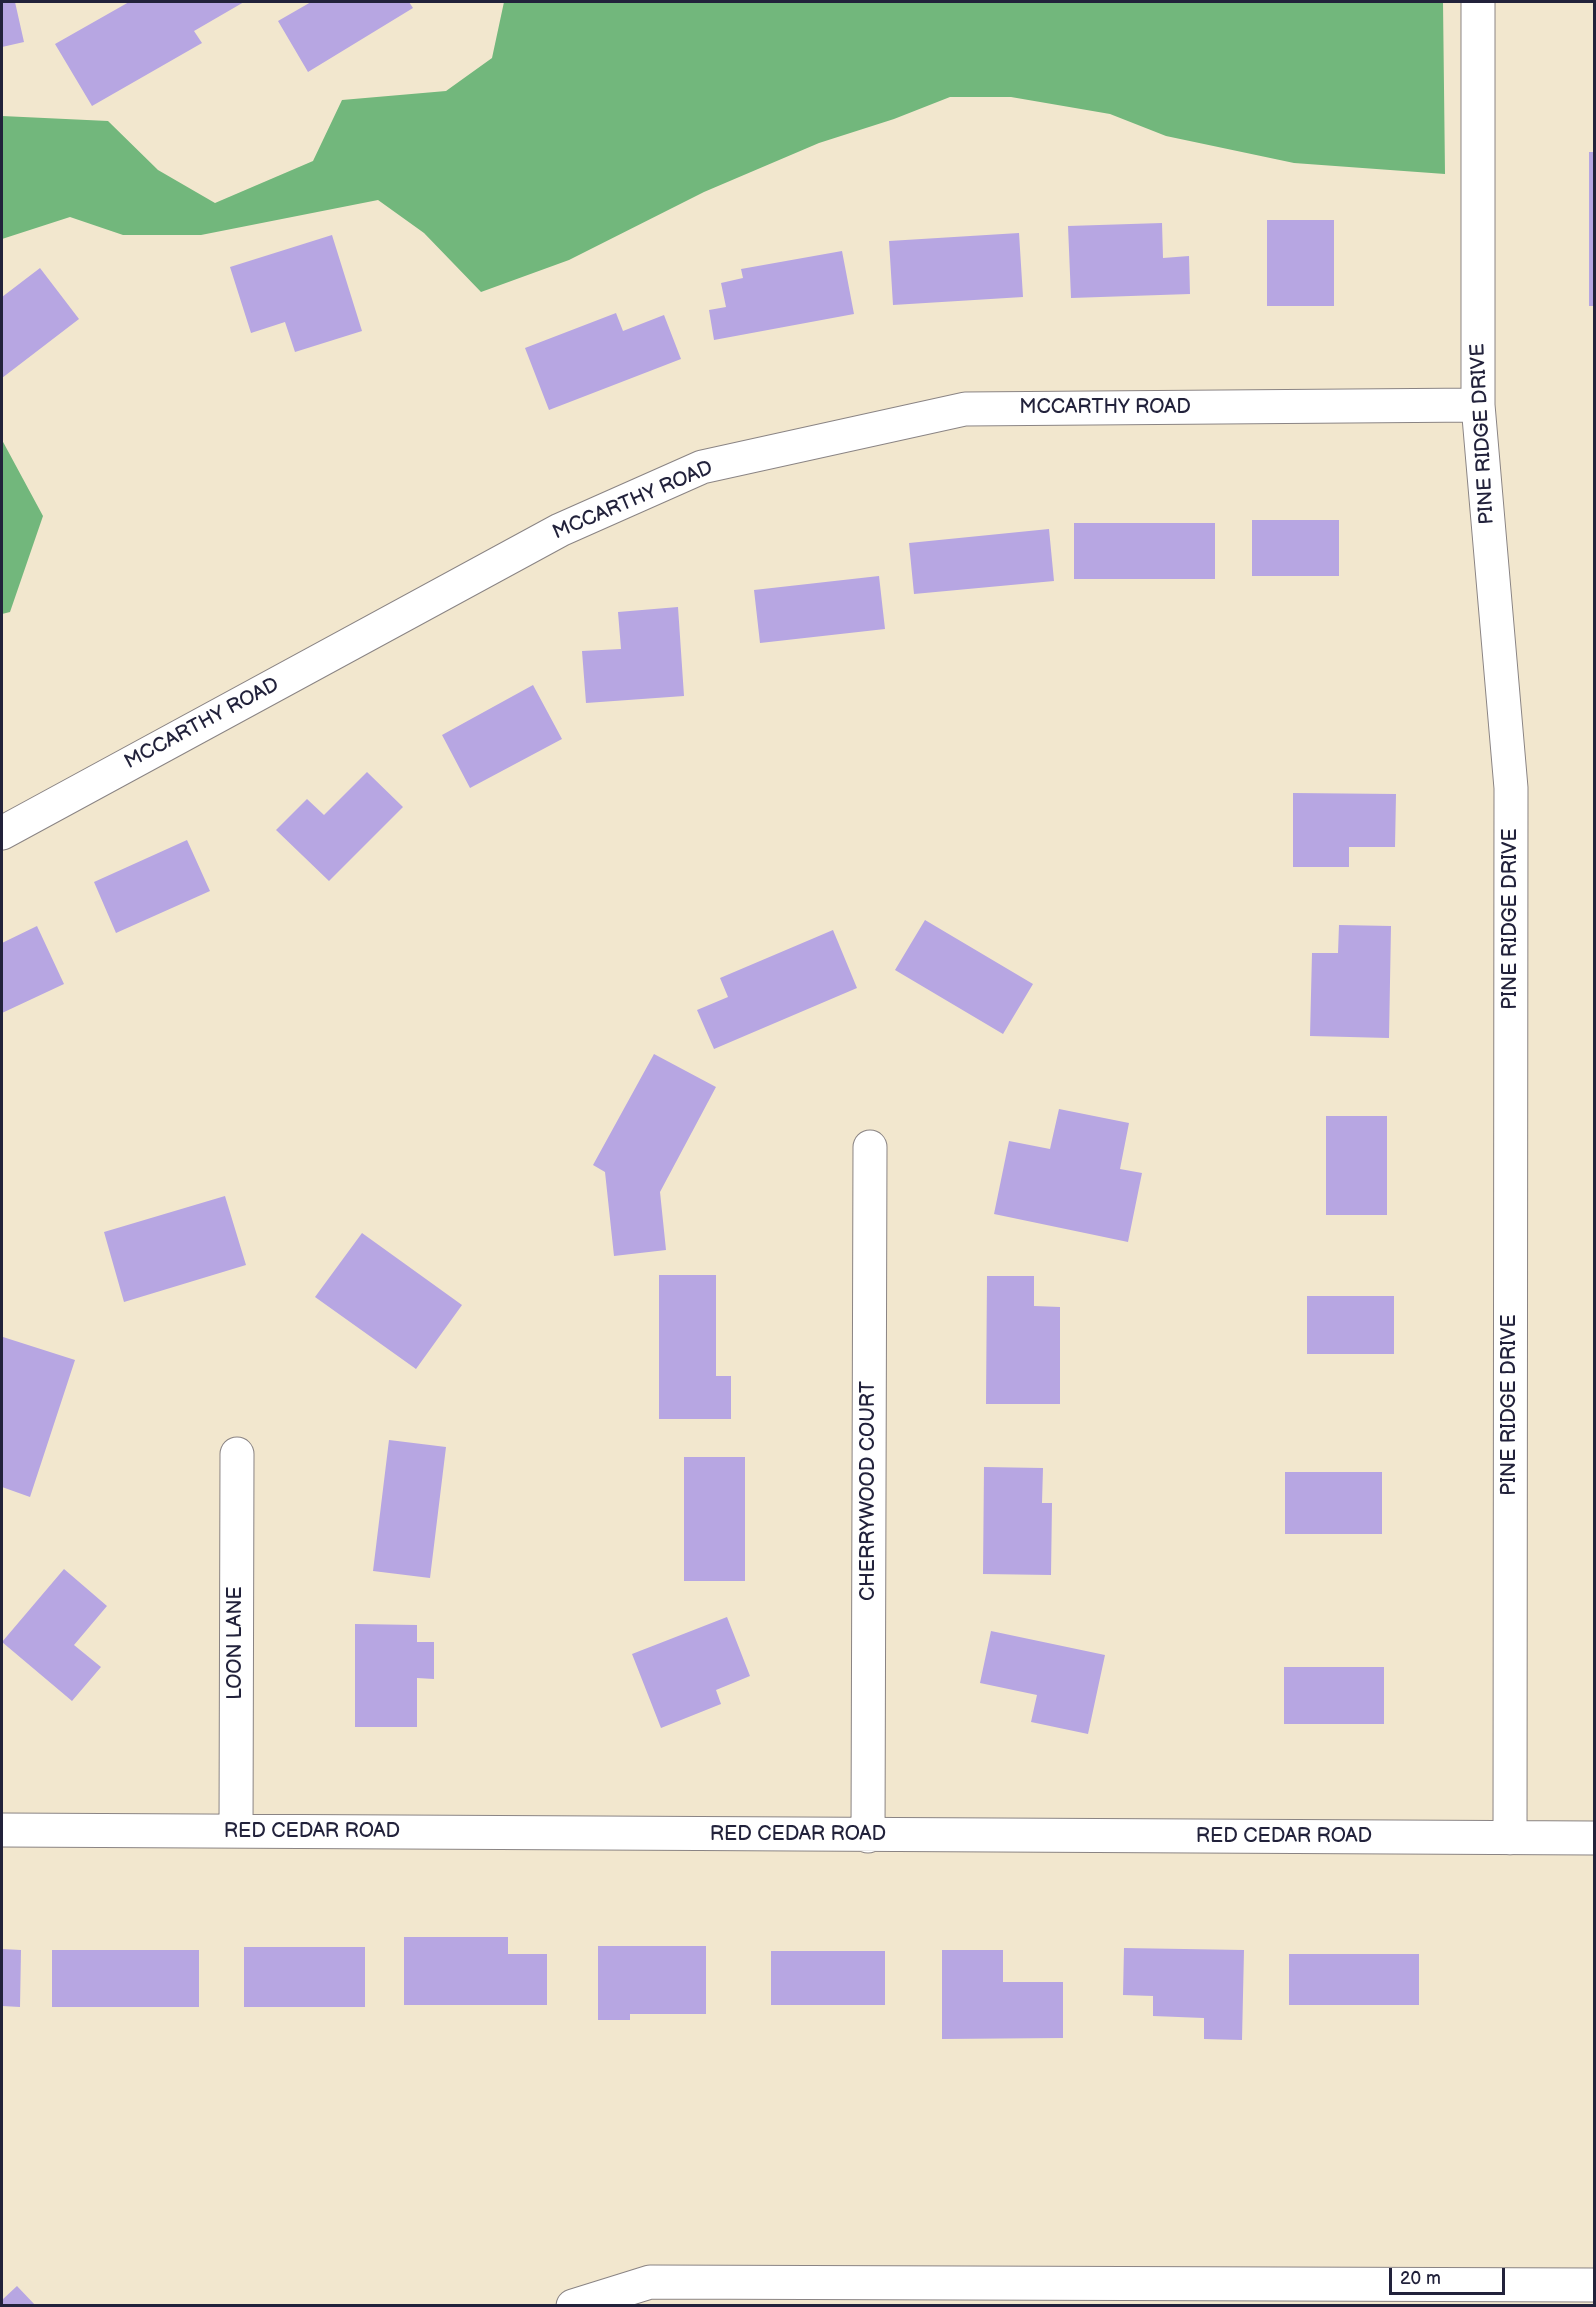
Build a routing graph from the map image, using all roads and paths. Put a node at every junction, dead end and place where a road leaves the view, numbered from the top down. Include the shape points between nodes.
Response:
1 (1478, 2) edge
2 (1478, 405) junction
3 (2, 832) edge
4 (870, 1147) dead end
5 (237, 1454) dead end
6 (2, 1830) edge
7 (236, 1831) junction
8 (868, 1836) junction
9 (1510, 1838) junction
10 (1594, 1838) edge
11 (1594, 2285) edge
12 (902, 2294) edge
13 (573, 2306) edge

1 - 2 street, PINE RIDGE DRIVE
2 - 3 street, MCCARTHY ROAD via 965,409 702,467 560,530
2 - 9 street, PINE RIDGE DRIVE via 1512,788
4 - 8 street, CHERRYWOOD COURT
5 - 7 street, LOON LANE
6 - 7 street, RED CEDAR ROAD
7 - 8 street, RED CEDAR ROAD
8 - 9 street, RED CEDAR ROAD
9 - 10 street, RED CEDAR ROAD
11 - 12 street
12 - 13 street via 650,2282

